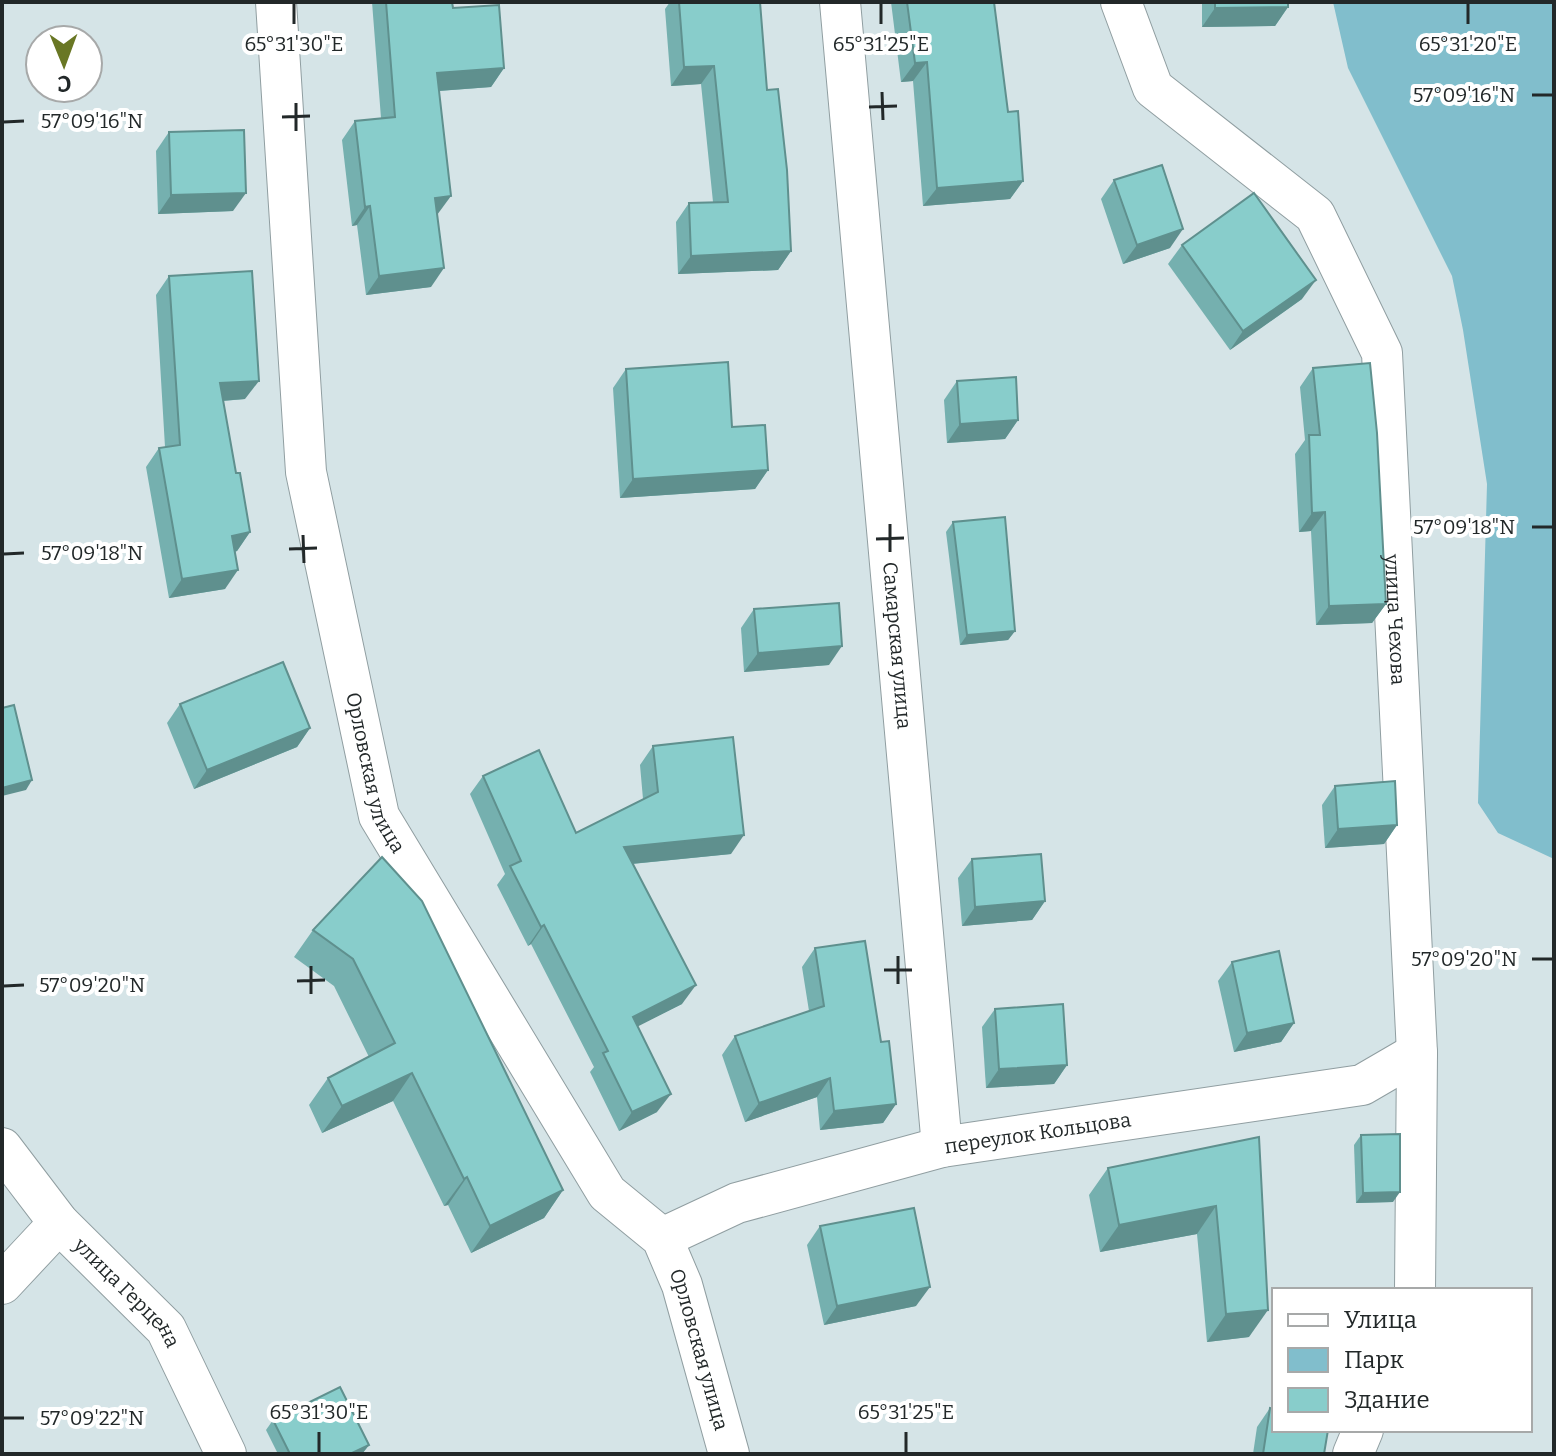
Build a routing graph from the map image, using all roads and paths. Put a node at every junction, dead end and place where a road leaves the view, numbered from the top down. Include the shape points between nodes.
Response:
1 (276, 2) edge
2 (840, 2) edge
3 (1121, 2) edge
4 (1417, 1053) junction
5 (942, 1147) junction
6 (2, 1148) edge
7 (59, 1223) junction
8 (662, 1238) junction
9 (2, 1284) edge
10 (1415, 1288) edge
11 (1362, 1432) edge
12 (226, 1454) edge
13 (729, 1454) edge
14 (1353, 1454) edge

1 - 8 street, Орловская улица via 306,472 379,816 607,1193
2 - 5 street, Самарская улица
3 - 4 street, улица Чехова via 1153,88 1315,215 1382,353
4 - 5 street, переулок Кольцова via 1362,1085
4 - 10 street, улица Чехова
5 - 8 street, переулок Кольцова via 737,1203
6 - 7 street, улица Герцена
7 - 9 street
7 - 12 street, улица Герцена via 166,1329
8 - 13 street, Орловская улица via 682,1285
11 - 14 street

